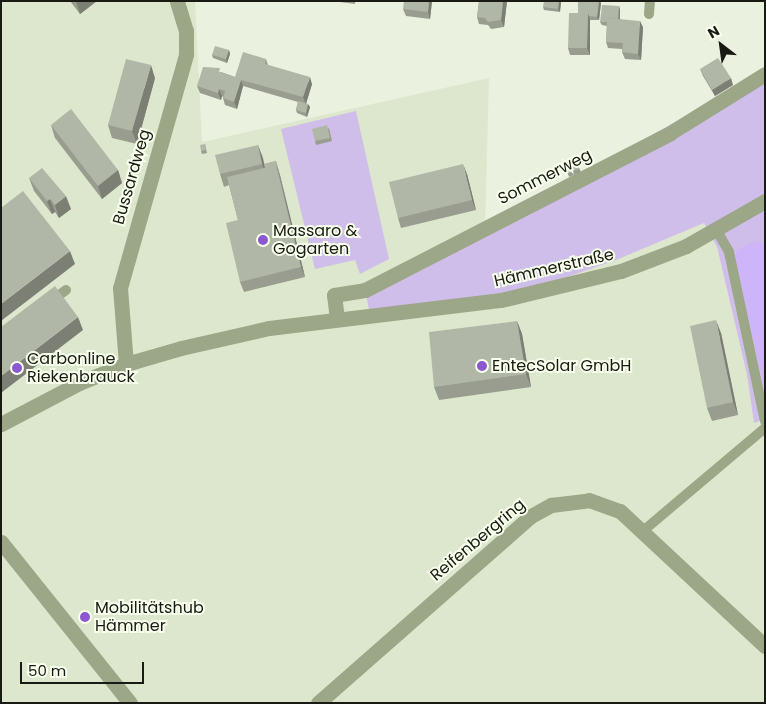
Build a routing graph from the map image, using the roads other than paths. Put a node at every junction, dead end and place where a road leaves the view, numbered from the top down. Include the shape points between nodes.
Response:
1 (177, 1) edge
2 (650, 1) edge
3 (649, 14) dead end
4 (765, 74) edge
5 (765, 201) edge
6 (717, 231) junction
7 (66, 290) dead end
8 (37, 312) edge
9 (337, 319) junction
10 (126, 364) junction
11 (765, 421) edge
12 (1, 424) edge
13 (765, 428) edge
14 (643, 531) junction
15 (1, 542) edge
16 (765, 646) edge
17 (130, 703) edge
18 (318, 703) edge

1 - 10 street, Bussardweg via 186,31 186,54 120,288
2 - 3 lane
4 - 9 street, Sommerweg via 670,133 365,290 334,295
5 - 6 street, Hämmerstraße
6 - 9 street, Hämmerstraße via 622,271 564,286 501,300
6 - 11 lane via 729,252
7 - 8 lane
9 - 10 street, Hämmerstraße via 269,328
10 - 12 street, Hämmerstraße via 80,383
13 - 14 lane
14 - 16 street, Reifenbergring
14 - 18 street, Reifenbergring via 620,511 589,500 551,505 531,516
15 - 17 street

